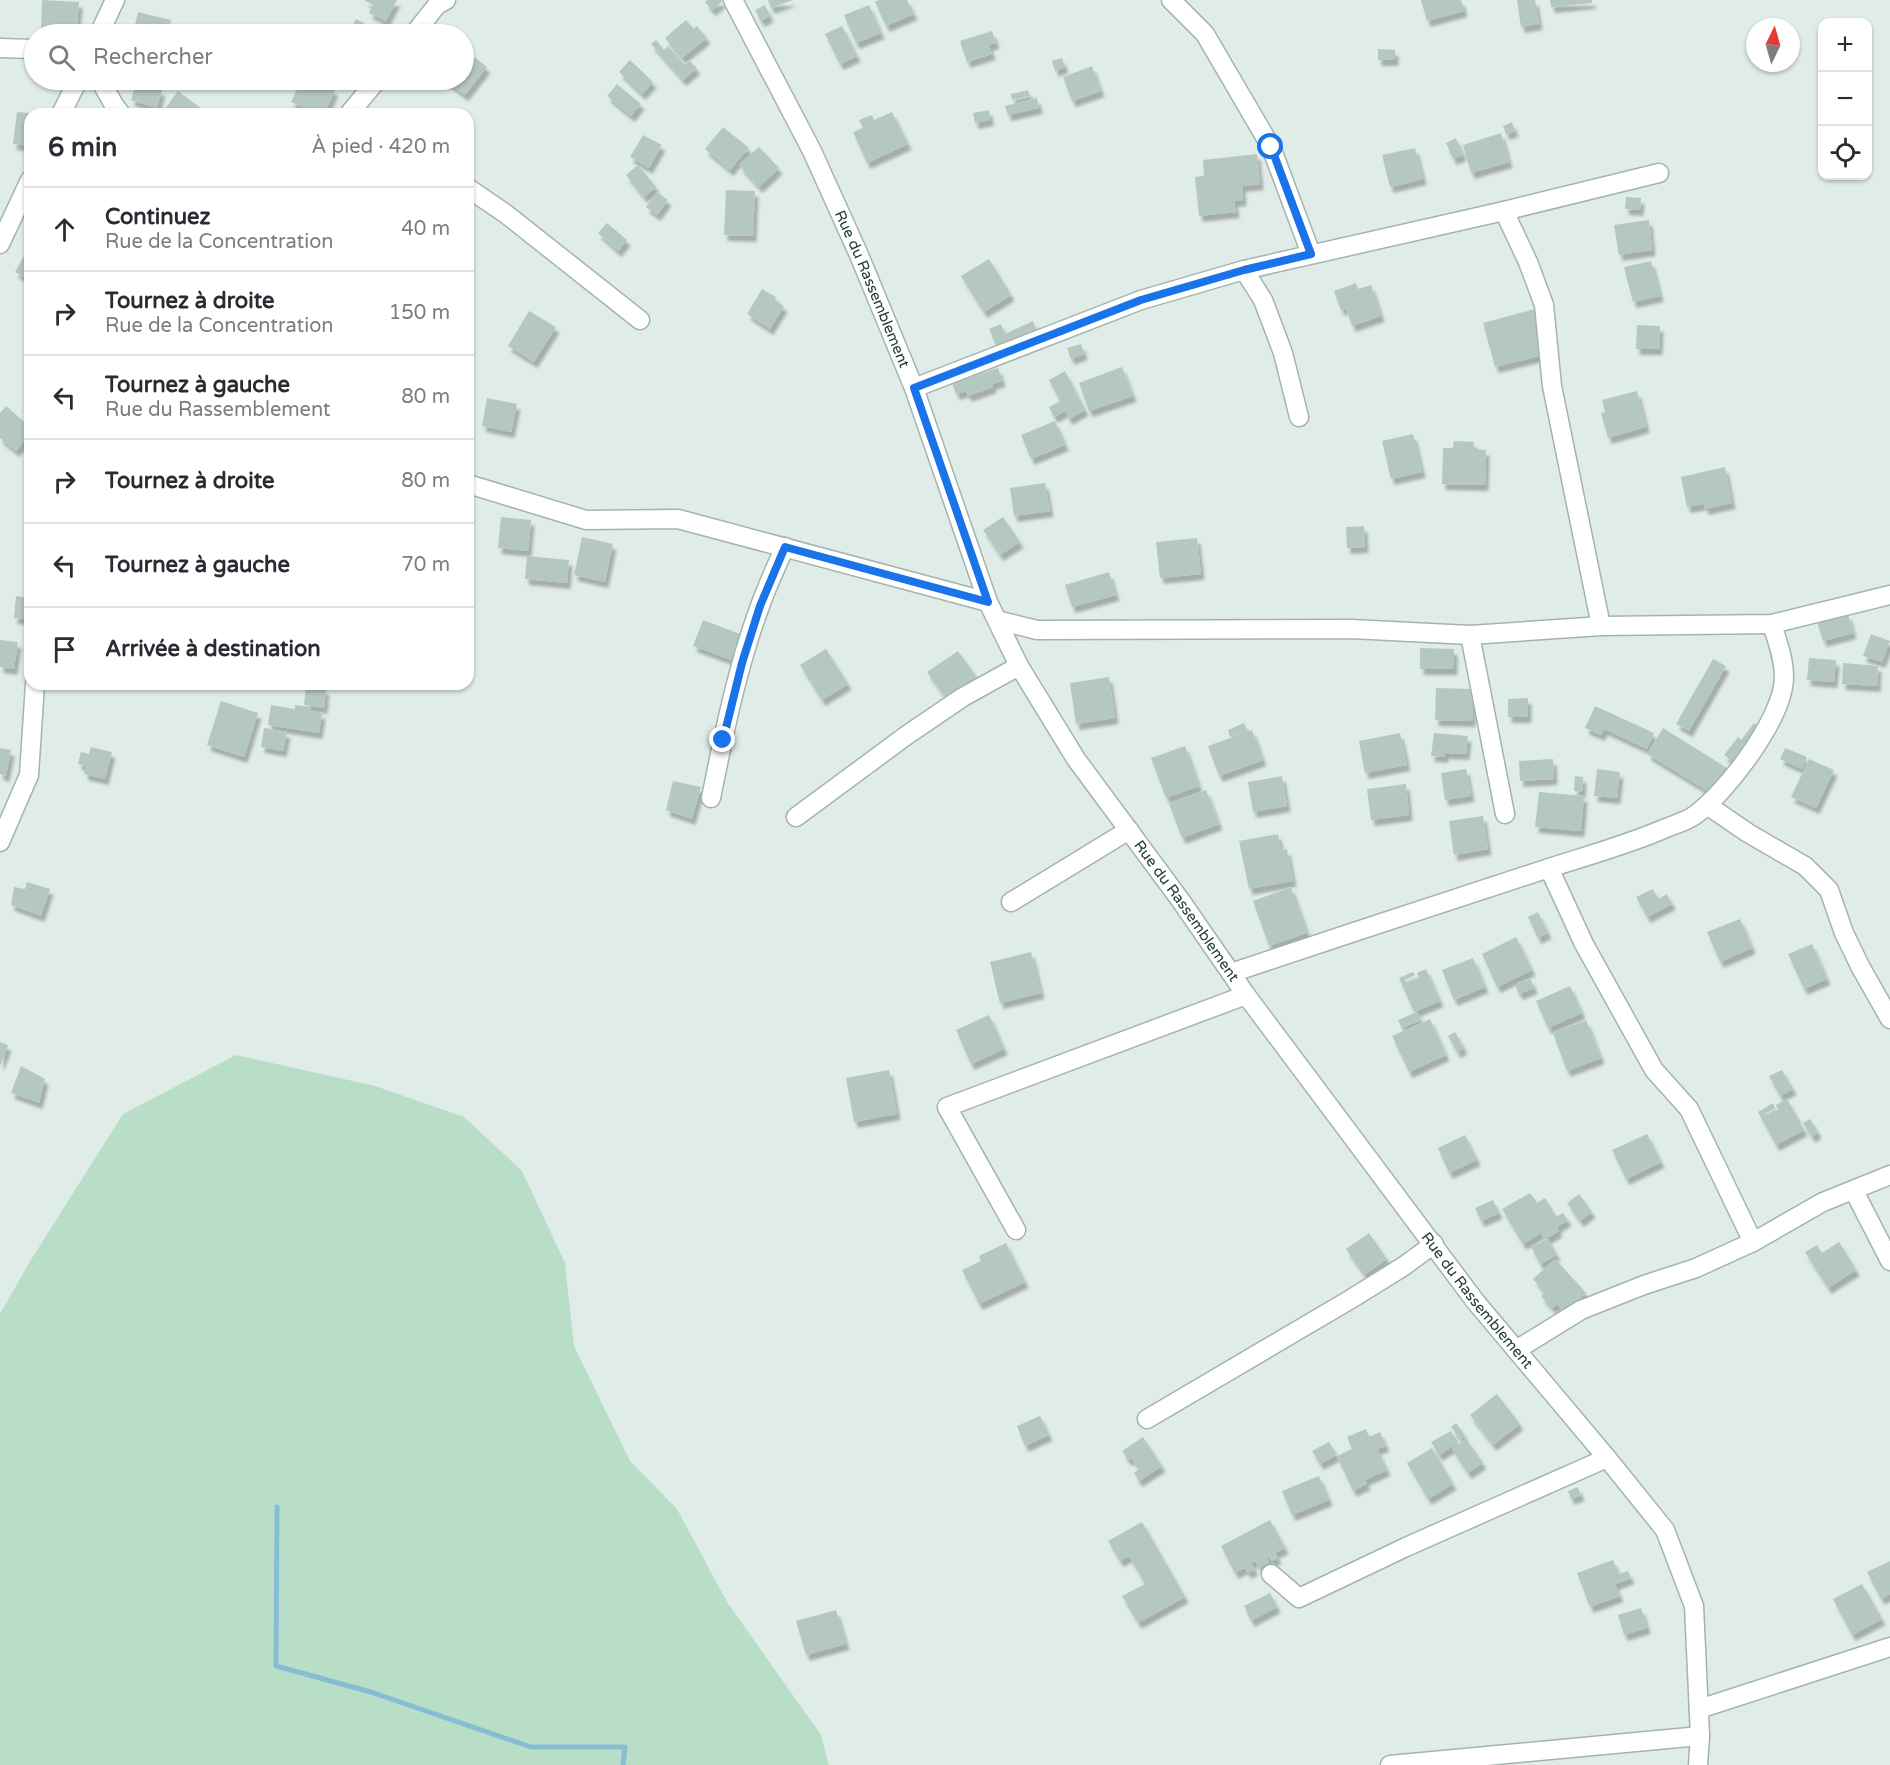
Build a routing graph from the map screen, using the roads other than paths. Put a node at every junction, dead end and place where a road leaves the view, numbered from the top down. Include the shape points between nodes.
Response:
1 (115, 0) edge
2 (446, 0) edge
3 (734, 0) edge
4 (1171, 0) edge
5 (104, 24) edge
6 (422, 24) edge
7 (0, 48) edge
8 (24, 49) edge
9 (73, 90) edge
10 (106, 90) edge
11 (370, 90) edge
12 (64, 108) edge
13 (116, 108) edge
14 (356, 108) edge
15 (1659, 173) dead end
16 (474, 192) edge
17 (24, 193) edge
18 (1504, 211) junction
19 (0, 244) edge
20 (1311, 254) junction
21 (1244, 270) junction
22 (640, 320) dead end
23 (914, 388) junction
24 (1299, 417) dead end
25 (474, 486) edge
26 (785, 547) junction
27 (1890, 595) edge
28 (988, 602) junction
29 (997, 620) junction
30 (1772, 624) junction
31 (1600, 626) junction
32 (1470, 635) junction
33 (1019, 666) junction
34 (35, 690) edge
35 (711, 798) dead end
36 (1707, 805) junction
37 (1505, 814) dead end
38 (796, 818) dead end
39 (1129, 830) junction
40 (0, 842) edge
41 (1549, 868) junction
42 (1011, 902) dead end
43 (1231, 973) junction
44 (1246, 995) junction
45 (1890, 1019) edge
46 (1890, 1175) edge
47 (1854, 1191) junction
48 (1016, 1230) dead end
49 (1754, 1242) junction
50 (1434, 1244) junction
51 (1890, 1261) edge
52 (1516, 1350) junction
53 (1147, 1419) dead end
54 (1607, 1458) junction
55 (1271, 1574) dead end
56 (1890, 1647) edge
57 (1699, 1709) junction
58 (1700, 1736) junction
59 (1390, 1765) edge
60 (1698, 1765) edge

1 - 5 street
2 - 6 street
3 - 23 street, Rue du Rassemblement via 812,152
4 - 20 street via 1205,34 1271,147
7 - 8 street
9 - 12 street
10 - 13 street
11 - 14 street
15 - 18 street
16 - 22 street
17 - 19 street
18 - 20 street
18 - 31 street via 1544,305 1552,386
20 - 21 street
21 - 23 street via 1141,300
21 - 24 street via 1263,300 1280,342
23 - 28 street, Rue du Rassemblement
25 - 26 street via 586,520 678,519
26 - 28 street
26 - 35 street via 742,663
27 - 30 street
28 - 29 street, Rue du Rassemblement
29 - 32 street via 1037,630 1351,629
29 - 33 street, Rue du Rassemblement
30 - 31 street
30 - 36 street via 1782,656 1784,678 1779,700 1761,738
31 - 32 street
32 - 37 street
33 - 38 street via 916,729
33 - 39 street, Rue du Rassemblement via 1076,759
34 - 40 street via 29,775
36 - 41 street via 1693,817 1651,835
36 - 45 street via 1805,866 1829,890 1848,942
39 - 42 street
39 - 43 street, Rue du Rassemblement
41 - 43 street
41 - 49 street via 1584,944 1654,1071 1689,1109
43 - 44 street, Rue du Rassemblement
44 - 48 street via 947,1107
44 - 50 street, Rue du Rassemblement
46 - 47 street
47 - 49 street via 1823,1202
47 - 51 street
49 - 52 street via 1581,1310
50 - 52 street, Rue du Rassemblement
50 - 53 street via 1351,1299
52 - 54 street, Rue du Rassemblement
54 - 55 street via 1299,1598
54 - 57 street, Rue du Rassemblement via 1665,1530 1694,1606
56 - 57 street
57 - 58 street, Rue du Rassemblement
58 - 59 street
58 - 60 street, Rue du Rassemblement

